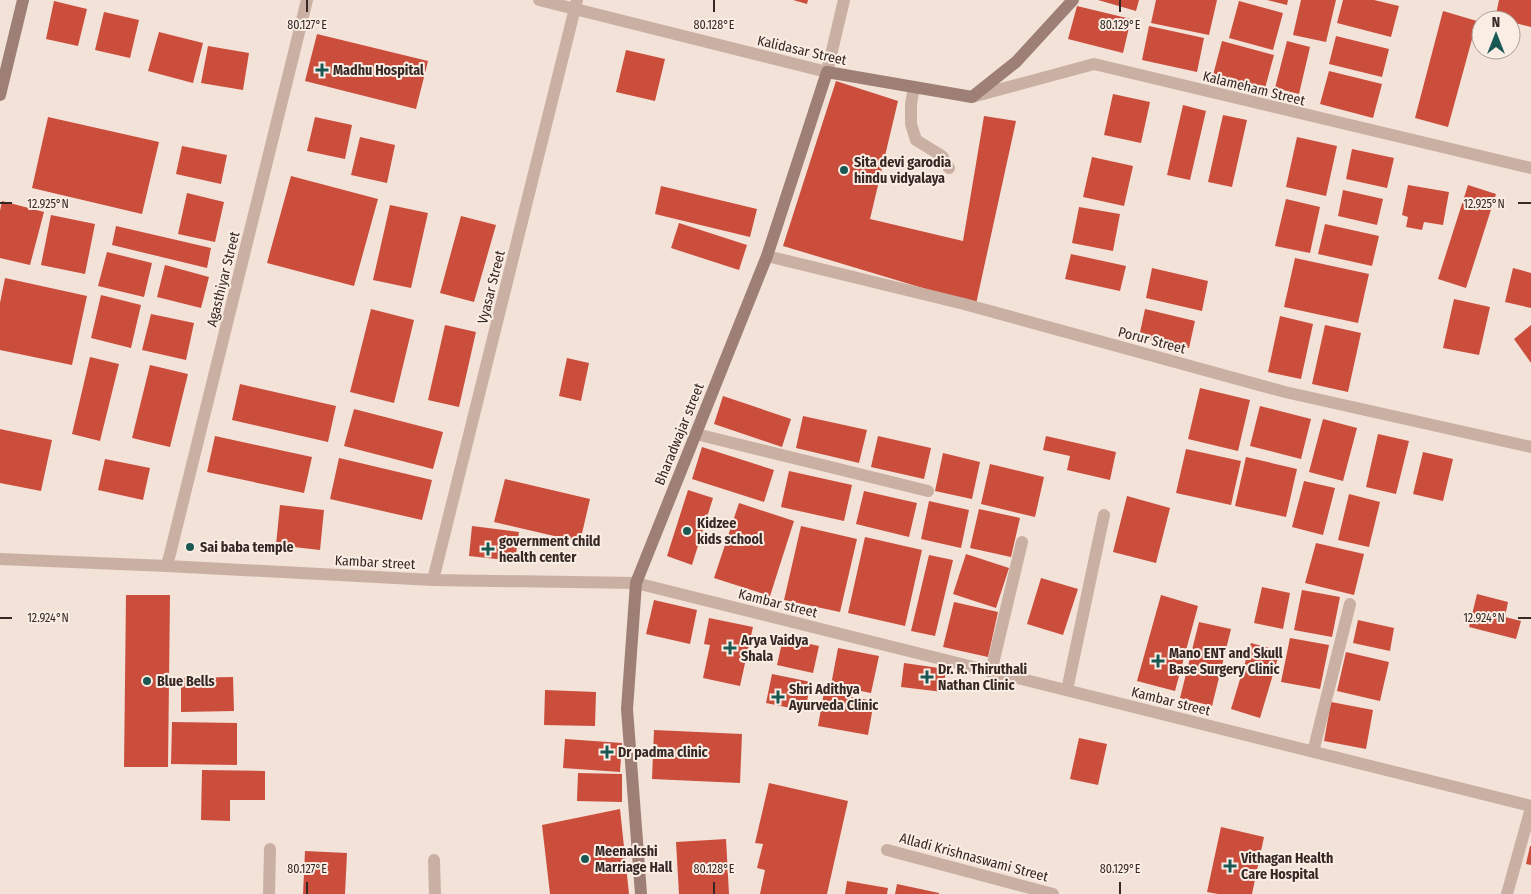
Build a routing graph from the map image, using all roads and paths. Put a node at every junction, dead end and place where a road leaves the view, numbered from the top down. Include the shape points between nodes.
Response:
1 (23, 0) edge
2 (308, 0) edge
3 (539, 0) edge
4 (844, 0) edge
5 (1073, 0) edge
6 (576, 4) edge
7 (827, 72) junction
8 (914, 87) junction
9 (0, 95) edge
10 (972, 97) junction
11 (949, 168) dead end
12 (1531, 168) edge
13 (767, 256) junction
14 (696, 434) junction
15 (1531, 447) edge
16 (928, 490) dead end
17 (1104, 515) dead end
18 (1022, 542) dead end
19 (0, 559) edge
20 (167, 566) junction
21 (433, 580) junction
22 (636, 583) junction
23 (1350, 604) dead end
24 (991, 672) junction
25 (1067, 690) junction
26 (1313, 752) junction
27 (1531, 807) edge
28 (270, 849) dead end
29 (888, 850) dead end
30 (434, 860) dead end
31 (269, 894) edge
32 (435, 894) edge
33 (641, 894) edge
34 (1053, 894) edge
35 (1507, 894) edge

1 - 9 street
2 - 20 street, Agasthiyar Street
3 - 6 street, Kalidasar Street
4 - 7 street, Bharadwajar street
5 - 10 street via 1016,62
6 - 7 street, Kalidasar Street
6 - 21 street, Vyasar Street
7 - 8 street, Kalidasar Street
7 - 13 street, Bharadwajar street
8 - 10 street, Kalidasar Street
8 - 11 street via 911,124 916,140 942,156
10 - 12 street, Kalameham Street via 1094,64
13 - 14 street, Bharadwajar street
13 - 15 street, Porur Street via 964,304 1285,392
14 - 16 street
14 - 22 street, Bharadwajar street
17 - 25 street
18 - 24 street
19 - 20 street, Kambar street
20 - 21 street, Kambar street
21 - 22 street, Kambar street
22 - 24 street, Kambar street
22 - 33 street, Bharadwajar street via 627,708
23 - 26 street
24 - 25 street, Kambar street
25 - 26 street, Kambar street
26 - 27 street, Kambar street
27 - 35 street
28 - 31 street
29 - 34 street, Alladi Krishnaswami Street
30 - 32 street

